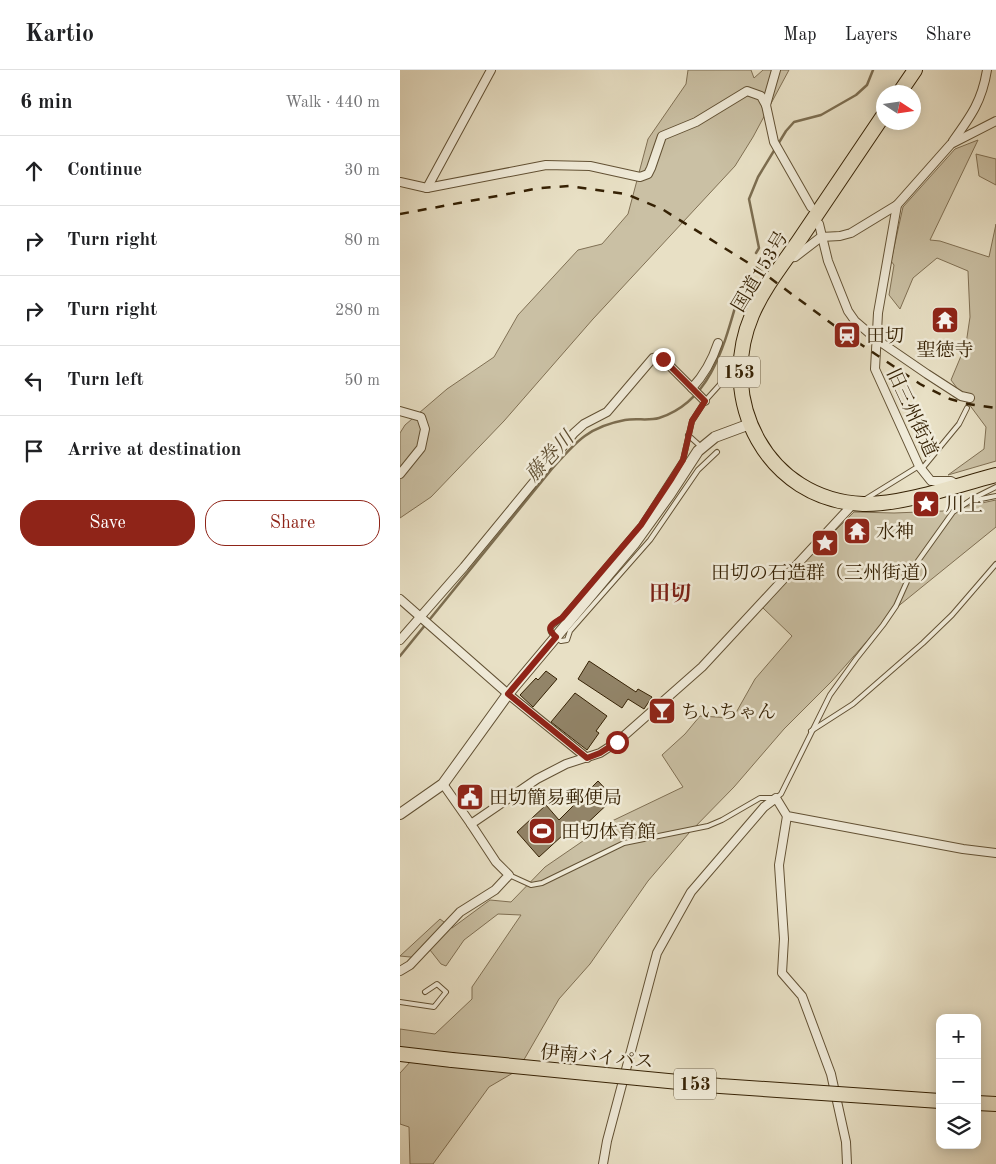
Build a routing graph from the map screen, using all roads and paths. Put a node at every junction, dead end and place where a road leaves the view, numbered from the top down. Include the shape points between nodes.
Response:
1 (491, 70) edge
2 (776, 70) edge
3 (915, 70) edge
4 (988, 70) edge
5 (905, 85) edge
6 (766, 105) junction
7 (996, 121) edge
8 (876, 128) edge
9 (951, 144) junction
10 (400, 182) edge
11 (427, 188) junction
12 (897, 205) junction
13 (811, 208) dead end
14 (818, 224) dead end
15 (821, 238) junction
16 (786, 258) junction
17 (876, 339) junction
18 (718, 343) dead end
19 (732, 371) dead end
20 (693, 388) junction
21 (970, 398) dead end
22 (703, 399) junction
23 (967, 408) dead end
24 (400, 411) edge
25 (750, 424) junction
26 (688, 436) junction
27 (698, 444) dead end
28 (717, 452) dead end
29 (920, 468) junction
30 (400, 474) edge
31 (996, 475) edge
32 (958, 485) junction
33 (996, 487) edge
34 (996, 496) edge
35 (972, 499) junction
36 (858, 503) junction
37 (996, 564) edge
38 (400, 599) edge
39 (420, 617) junction
40 (556, 637) junction
41 (400, 640) edge
42 (508, 694) junction
43 (811, 732) junction
44 (587, 758) junction
45 (443, 784) junction
46 (776, 798) junction
47 (400, 814) edge
48 (787, 816) junction
49 (471, 824) junction
50 (996, 853) edge
51 (509, 875) junction
52 (400, 971) edge
53 (425, 992) dead end
54 (400, 1002) edge
55 (400, 1054) edge
56 (936, 1101) edge
57 (981, 1103) edge
58 (996, 1104) edge
59 (603, 1164) edge
60 (847, 1164) edge

1 - 11 street
2 - 6 street
3 - 5 highway
4 - 9 street via 975,111
6 - 11 street via 761,96 747,91 696,122 662,136 648,174 640,177 590,166 546,165
6 - 13 street via 774,142
7 - 9 street
8 - 16 highway, 国道153号 / 153
9 - 12 street
10 - 11 street
12 - 15 street via 851,233
12 - 17 street, 旧三州街道
14 - 15 street
15 - 16 street via 794,257
15 - 17 street via 848,311
16 - 25 highway, 国道153号 / 153 via 755,308 743,342 739,368
17 - 21 street via 961,396
17 - 29 street, 旧三州街道 via 875,368
18 - 20 street via 712,360
19 - 22 lane
20 - 22 street
20 - 39 street via 663,359 654,358 607,412 574,433
22 - 26 lane
23 - 29 lane via 959,424
24 - 30 street via 421,417 425,429 420,448
25 - 36 highway, 国道153号 / 153 via 766,452 789,477 813,492
25 - 40 street via 715,436 698,451 634,544
26 - 27 lane
26 - 40 lane via 683,460 641,525 562,618 550,626
28 - 40 lane via 709,454 650,540 570,630 567,640 561,641
29 - 32 street, 旧三州街道 via 931,481 952,481
29 - 36 lane
31 - 32 highway, 国道153号 / 153
32 - 36 highway, 国道153号 / 153 via 903,500
33 - 35 lane
34 - 35 lane
35 - 43 lane via 953,512 913,568 896,606 830,695
36 - 44 street via 702,667 617,742
37 - 43 lane via 923,643 853,704
38 - 39 street
39 - 41 street
39 - 42 street
40 - 42 street
42 - 44 street
42 - 45 street
43 - 46 lane via 781,794
44 - 49 street via 537,778
45 - 47 street
45 - 49 street
46 - 48 street
46 - 51 lane via 760,798 708,826 624,843 542,883 531,884
46 - 59 street via 764,807 691,892 658,953
48 - 50 street
48 - 60 street via 778,865 784,939 782,973 802,996 830,1074 846,1142
49 - 51 street via 496,862
51 - 52 street via 495,890 460,912 410,965
53 - 54 lane via 437,984 446,992 434,1006
55 - 56 highway, 伊南バイパス / 153, bridge via 720,1086
57 - 58 highway

